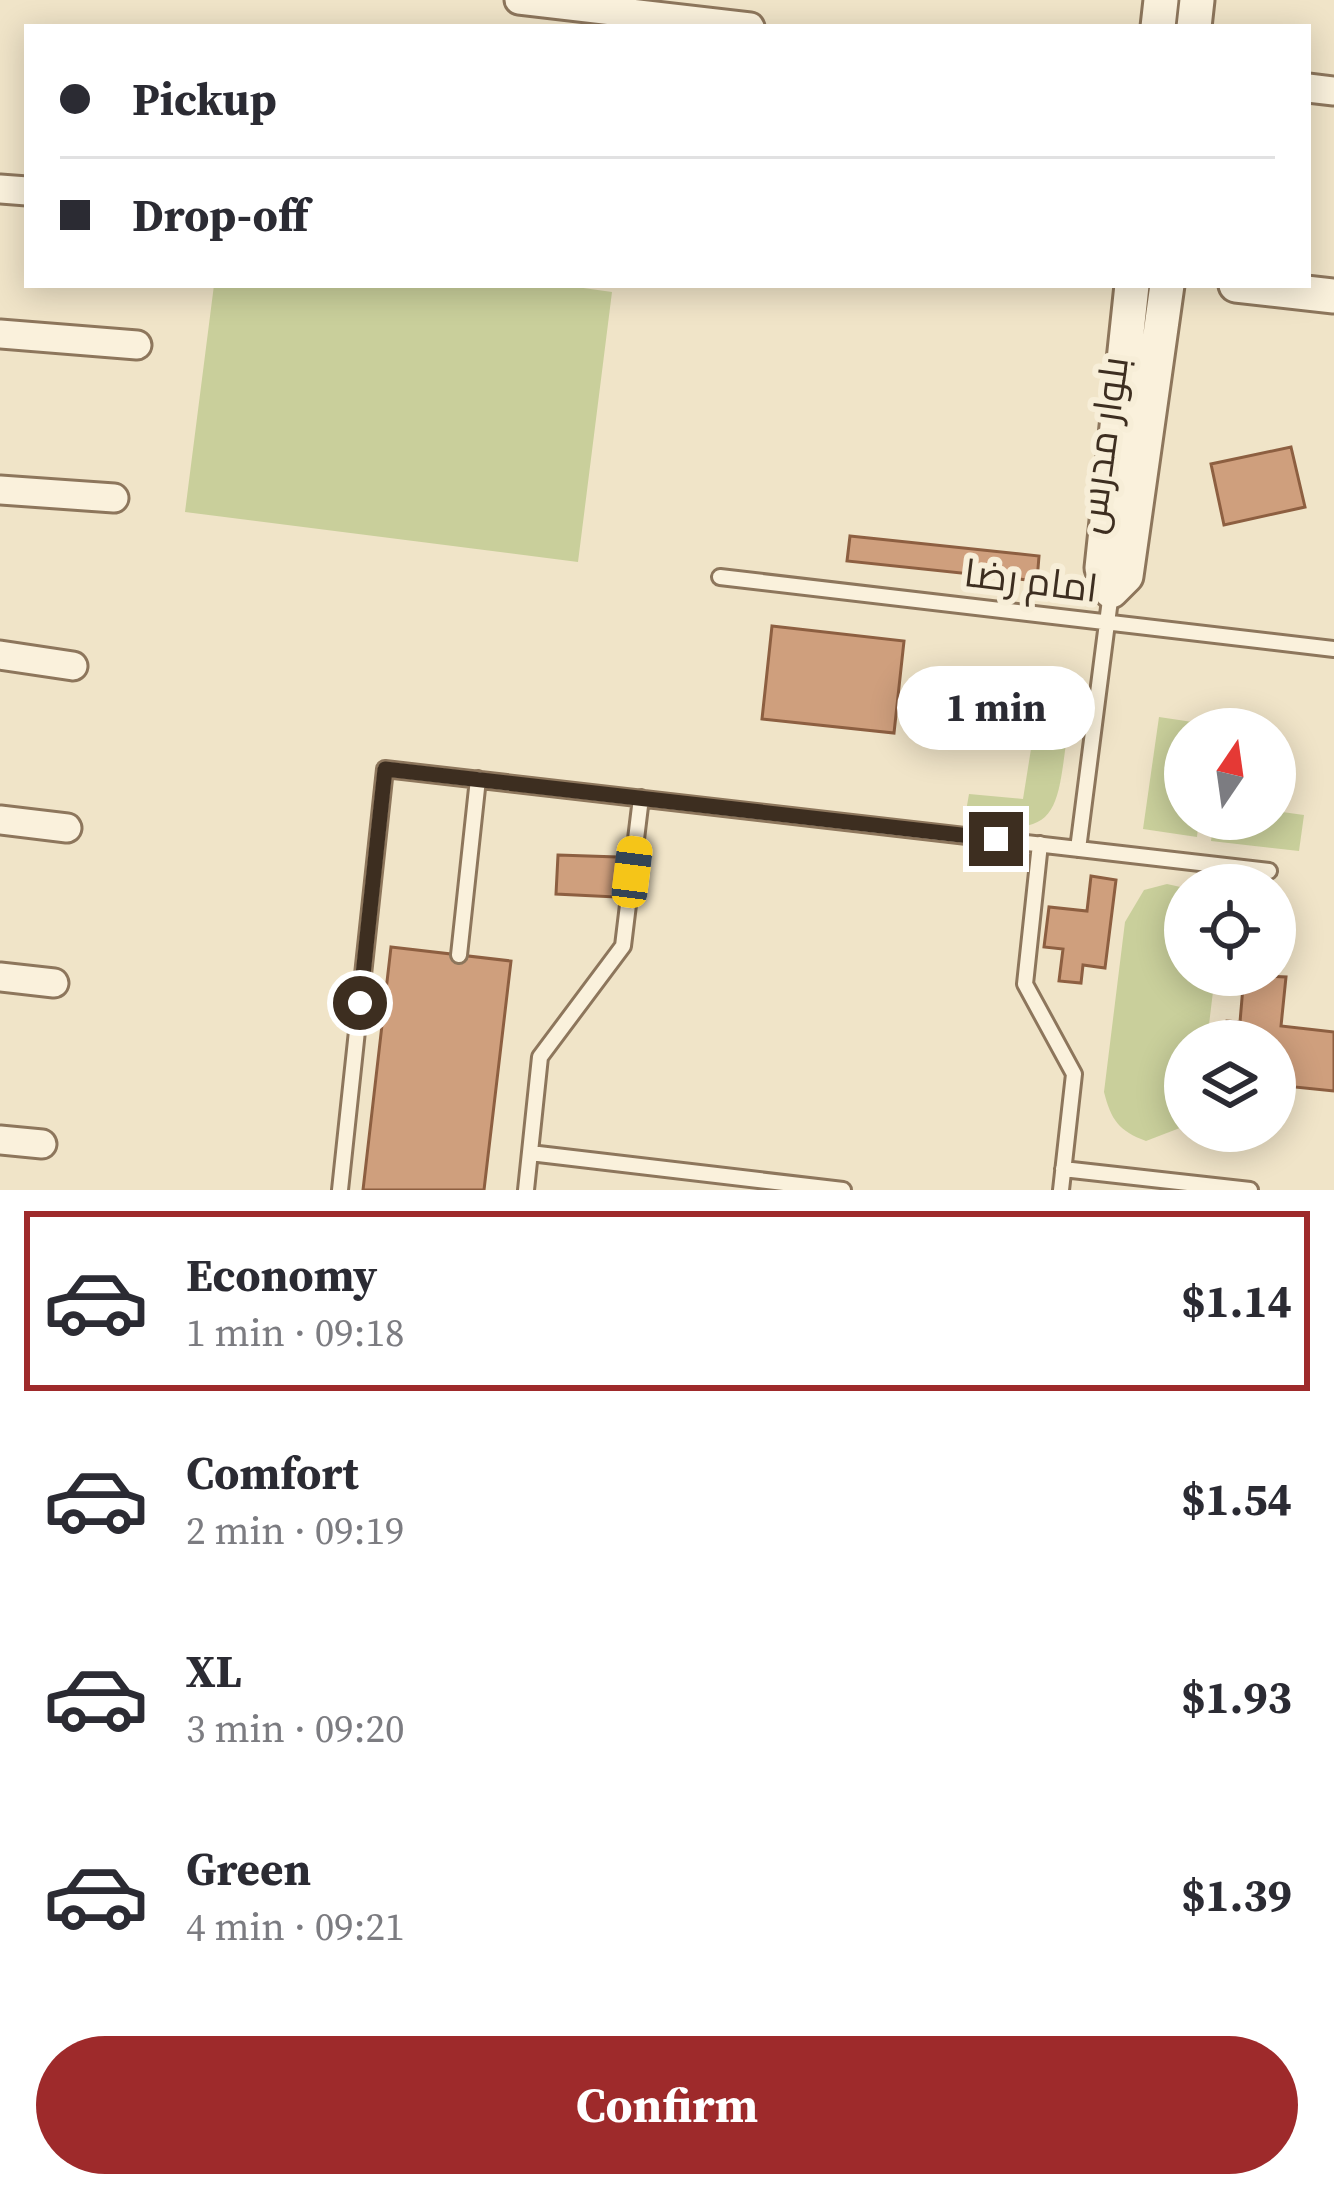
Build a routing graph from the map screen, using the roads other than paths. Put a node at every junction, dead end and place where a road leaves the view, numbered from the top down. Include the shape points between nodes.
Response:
1 (519, 0) edge
2 (681, 10) edge
3 (738, 24) edge
4 (1132, 288) edge
5 (1167, 288) edge
6 (1263, 288) edge
7 (1334, 296) edge
8 (0, 334) edge
9 (137, 345) dead end
10 (0, 490) edge
11 (114, 498) dead end
12 (720, 577) dead end
13 (1109, 607) junction
14 (1334, 649) edge
15 (0, 655) edge
16 (74, 665) dead end
17 (478, 779) junction
18 (641, 798) junction
19 (0, 820) edge
20 (68, 828) dead end
21 (1040, 844) junction
22 (1078, 849) junction
23 (1208, 864) edge
24 (459, 955) dead end
25 (0, 977) edge
26 (54, 982) dead end
27 (0, 1140) edge
28 (42, 1144) dead end
29 (530, 1153) junction
30 (1063, 1168) junction
31 (340, 1190) edge
32 (526, 1190) edge
33 (843, 1190) edge
34 (1061, 1190) edge
35 (1250, 1190) edge

1 - 2 street
2 - 3 street
4 - 13 street, بلوار مدرس via 1102,568
5 - 13 street, بلوار مدرس via 1126,577
6 - 7 street
8 - 9 street
10 - 11 street
12 - 13 lane, امام رضا
13 - 14 lane, امام رضا
13 - 22 lane
15 - 16 street
17 - 18 lane
17 - 24 lane
17 - 31 lane via 385,769
18 - 21 lane
18 - 29 lane via 623,946 540,1057
19 - 20 street
21 - 22 lane
21 - 30 lane via 1025,984 1074,1074
22 - 23 lane
25 - 26 street
27 - 28 street
29 - 32 lane
29 - 33 lane
30 - 34 lane
30 - 35 lane

